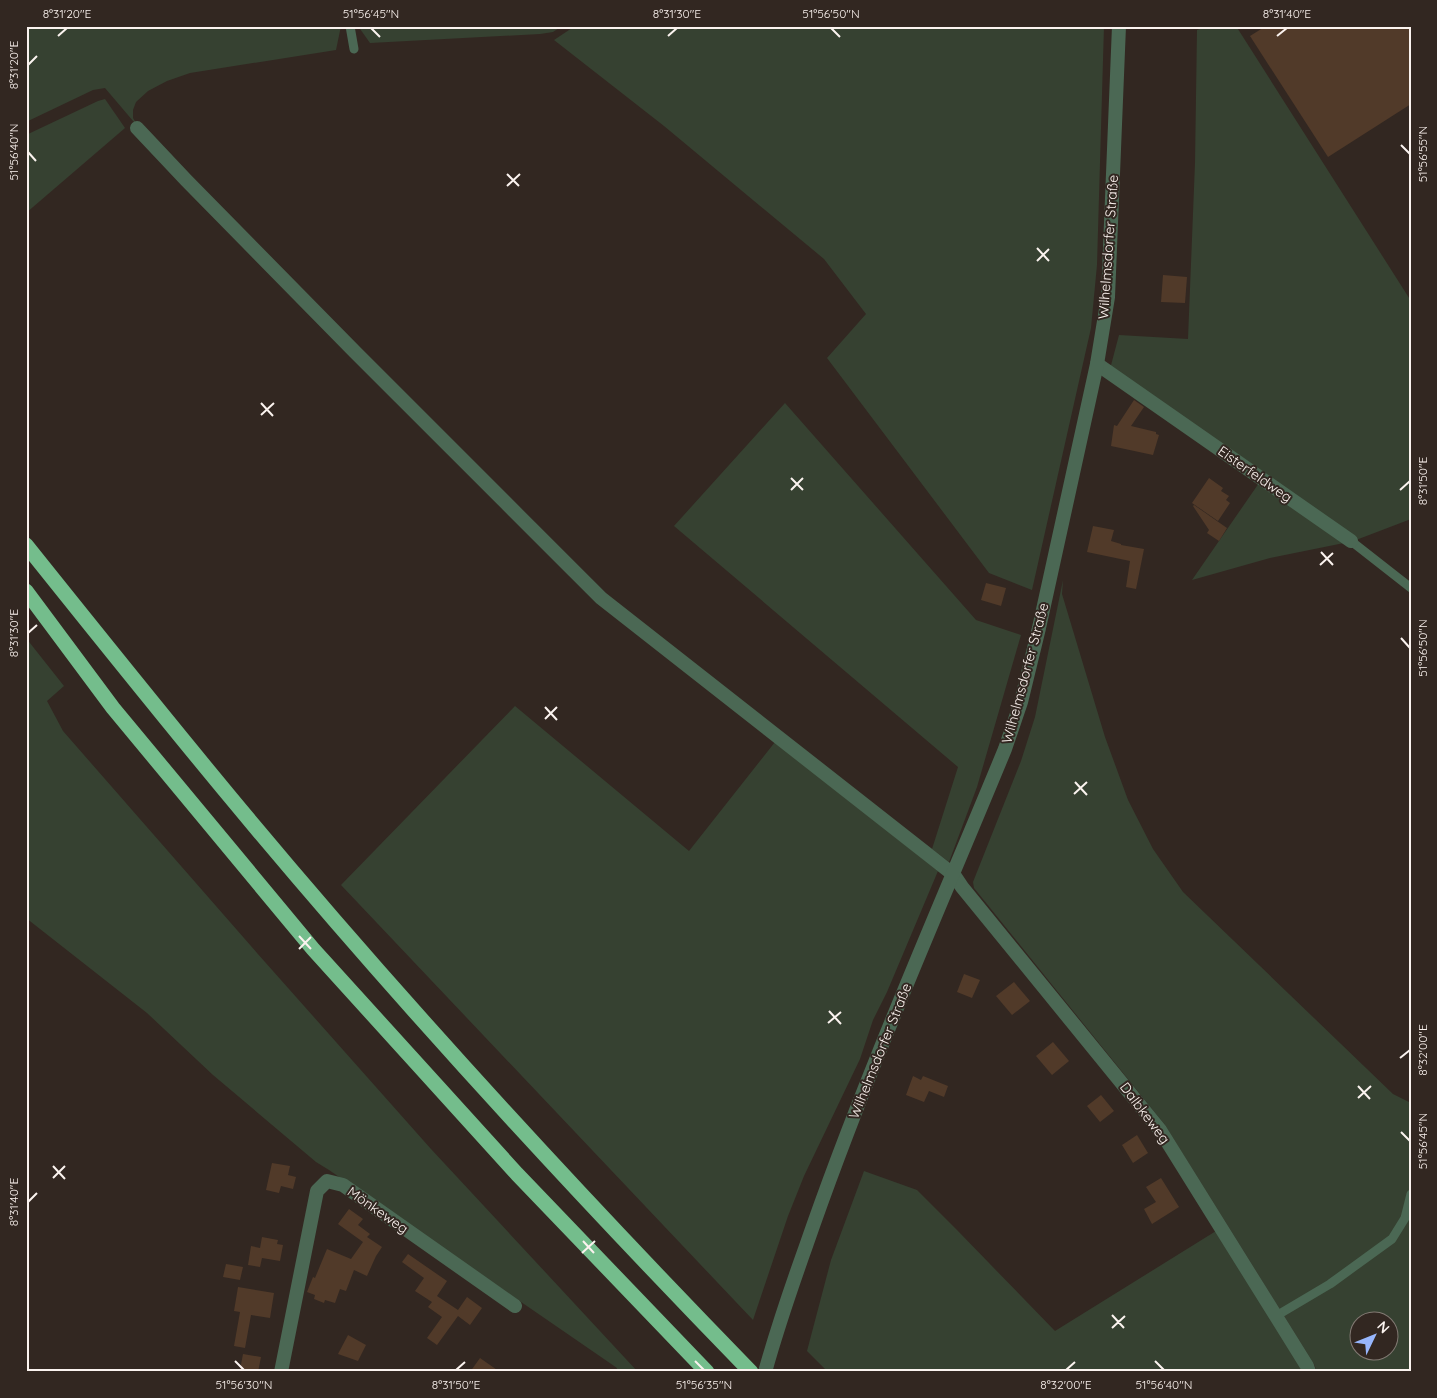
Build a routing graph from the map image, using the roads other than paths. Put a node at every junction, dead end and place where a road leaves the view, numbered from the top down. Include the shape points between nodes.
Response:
1 (350, 26) edge
2 (1120, 26) edge
3 (354, 49) dead end
4 (137, 128) dead end
5 (1098, 364) junction
6 (1351, 541) joint
7 (26, 545) edge
8 (1411, 588) edge
9 (26, 591) edge
10 (954, 875) junction
11 (1411, 1194) edge
12 (515, 1306) dead end
13 (1276, 1316) junction
14 (282, 1372) edge
15 (707, 1372) edge
16 (751, 1372) edge
17 (764, 1372) edge
18 (1309, 1372) edge

1 - 3 lane
2 - 5 street, Wilhelmsdorfer Straße via 1108,298
4 - 10 street, Dalbkeweg via 601,598
5 - 6 street, Eisterfeldweg
5 - 10 street, Wilhelmsdorfer Straße via 1021,702
6 - 8 lane, Eisterfeldweg
7 - 16 highway via 338,924 526,1135
9 - 15 highway via 113,708 313,948 517,1174
10 - 13 street, Dalbkeweg via 1160,1130
10 - 17 street, Wilhelmsdorfer Straße via 866,1082 826,1188
11 - 13 lane via 1405,1218 1392,1239 1330,1284
12 - 14 street, Mönkeweg via 343,1185 327,1182 317,1191
13 - 18 street, Dalbkeweg

